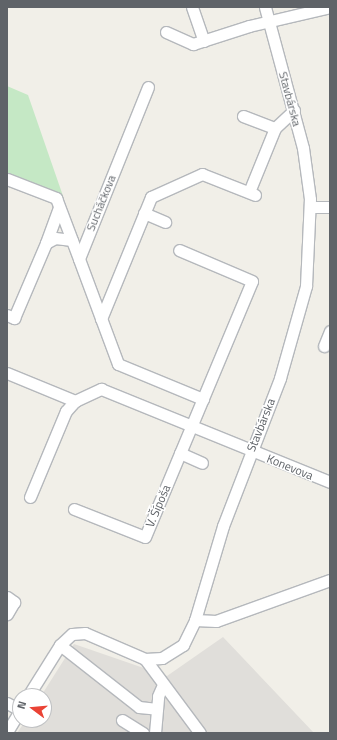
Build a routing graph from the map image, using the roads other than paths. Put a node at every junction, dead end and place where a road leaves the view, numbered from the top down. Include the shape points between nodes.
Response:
1 (192, 7) edge
2 (265, 7) edge
3 (330, 7) edge
4 (294, 12) edge
5 (269, 21) junction
6 (166, 32) dead end
7 (204, 41) junction
8 (148, 87) dead end
9 (294, 110) junction
10 (243, 116) dead end
11 (275, 128) junction
12 (7, 179) edge
13 (59, 207) junction
14 (310, 207) junction
15 (330, 207) edge
16 (144, 214) junction
17 (165, 222) dead end
18 (72, 240) junction
19 (46, 243) junction
20 (179, 250) dead end
21 (79, 259) junction
22 (7, 315) edge
23 (101, 319) junction
24 (330, 331) edge
25 (324, 346) dead end
26 (7, 373) edge
27 (203, 399) junction
28 (75, 401) junction
29 (191, 426) junction
30 (251, 451) junction
31 (180, 454) junction
32 (202, 462) dead end
33 (330, 482) edge
34 (30, 497) dead end
35 (74, 509) dead end
36 (330, 580) edge
37 (7, 597) edge
38 (7, 614) edge
39 (195, 620) junction
40 (60, 645) junction
41 (145, 659) junction
42 (163, 685) junction
43 (33, 688) edge
44 (157, 709) junction
45 (122, 720) dead end
46 (143, 733) edge
47 (155, 733) edge
48 (200, 733) edge

1 - 7 street
2 - 5 street, Stavbárska
3 - 4 street
4 - 5 street
5 - 7 street
5 - 9 street, Stavbárska
6 - 7 street via 193,44
8 - 21 street, Sucháčkova
9 - 11 street
9 - 14 street, Stavbárska via 306,166
10 - 11 street
11 - 16 street via 252,193 202,174 151,197
12 - 13 street via 56,198
13 - 18 street
13 - 19 street
14 - 15 street
14 - 30 street, Stavbárska via 309,254 302,304 280,378
16 - 17 street
16 - 23 street
18 - 19 street via 55,238
18 - 21 street
19 - 22 street via 14,318
20 - 27 street via 252,281
21 - 23 street
23 - 27 street via 118,364
24 - 25 street
26 - 28 street
27 - 29 street
28 - 29 street via 101,390
28 - 34 street via 66,411
29 - 30 street
29 - 31 street, V. Šípoša
30 - 33 street, Konevova
30 - 39 street, Stavbárska via 223,526
31 - 32 street
31 - 35 street, V. Šípoša via 145,537
36 - 39 street via 216,621
37 - 38 street via 14,602
39 - 41 street, Stavbárska via 188,638 178,649 162,658
40 - 41 street via 72,634 85,633
40 - 43 street
40 - 44 street via 139,707
41 - 42 street
42 - 44 street
42 - 48 street
44 - 47 street
45 - 46 street

